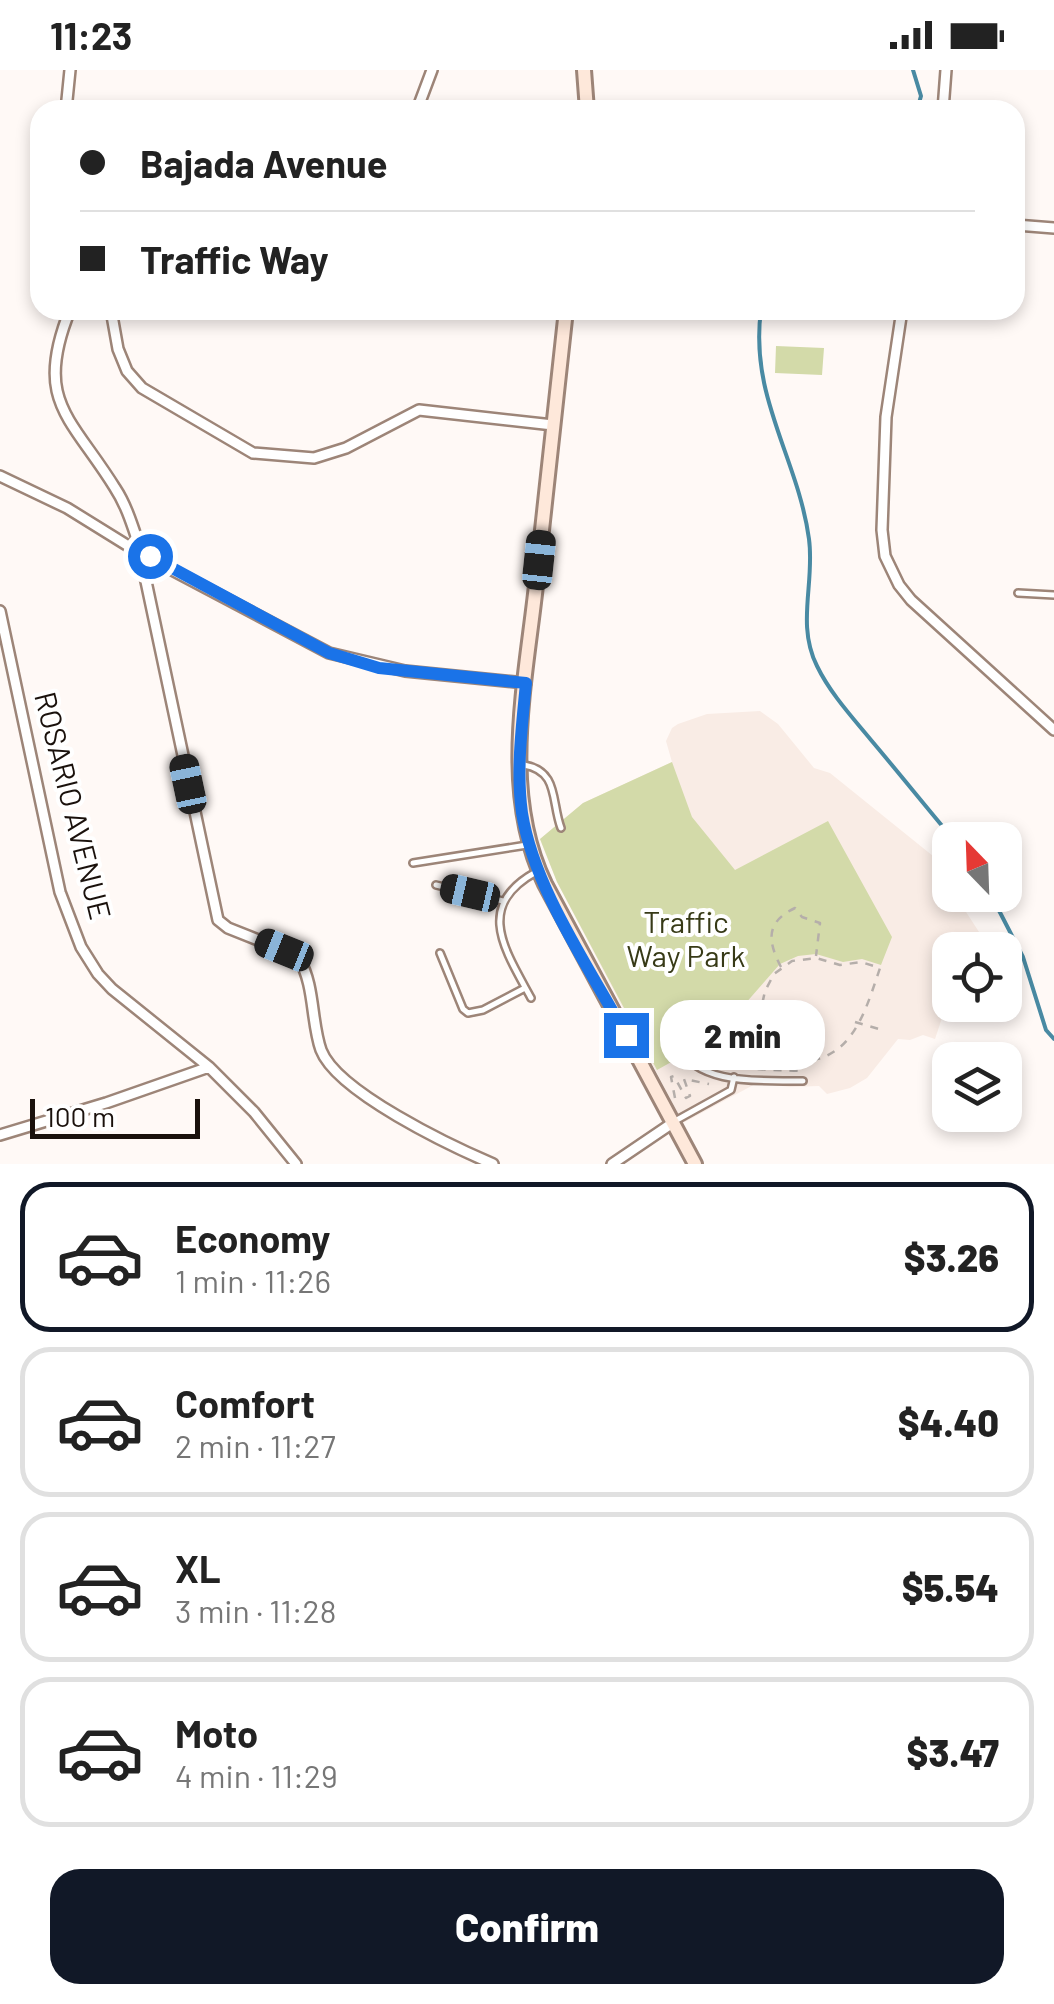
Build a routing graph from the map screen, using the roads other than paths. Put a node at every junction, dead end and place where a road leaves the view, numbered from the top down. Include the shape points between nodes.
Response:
1 (70, 70) edge
2 (432, 70) edge
3 (584, 70) edge
4 (946, 70) edge
5 (67, 100) edge
6 (421, 100) edge
7 (586, 100) edge
8 (944, 100) edge
9 (1025, 226) edge
10 (1054, 228) edge
11 (67, 320) edge
12 (114, 320) edge
13 (565, 320) edge
14 (901, 320) edge
15 (553, 426) junction
16 (0, 476) edge
17 (138, 552) junction
18 (1018, 593) dead end
19 (1054, 595) edge
20 (0, 611) edge
21 (526, 683) junction
22 (1054, 730) edge
23 (520, 765) junction
24 (561, 828) dead end
25 (530, 845) junction
26 (414, 863) dead end
27 (539, 870) junction
28 (436, 885) dead end
29 (503, 901) junction
30 (440, 953) dead end
31 (525, 988) junction
32 (531, 998) dead end
33 (678, 1045) dead end
34 (209, 1067) junction
35 (734, 1077) junction
36 (803, 1080) dead end
37 (674, 1122) junction
38 (0, 1134) edge
39 (296, 1164) edge
40 (493, 1164) edge
41 (612, 1164) edge
42 (695, 1164) edge

1 - 5 street
2 - 6 street
3 - 7 street
4 - 8 street
9 - 10 street
11 - 17 street via 54,359 60,402 121,498
12 - 15 street via 118,348 142,388 253,453 314,458 419,410
13 - 15 street
14 - 22 street via 886,417 885,556 911,600
15 - 21 street
16 - 17 street
17 - 21 street via 329,653 392,670
17 - 40 street via 218,920 299,960 323,1054 342,1079
18 - 19 lane
20 - 34 street, ROSARIO AVENUE via 60,892 80,947 112,989
21 - 23 street
23 - 24 lane via 545,772
23 - 25 street
25 - 26 lane
25 - 27 street
27 - 29 lane
27 - 37 street
28 - 29 lane
29 - 31 lane via 499,934
30 - 31 lane via 468,1013
31 - 32 lane
33 - 35 lane via 696,1069
34 - 38 street
34 - 39 street, ROSARIO AVENUE
35 - 36 lane
35 - 37 lane via 731,1090
37 - 41 street
37 - 42 street

